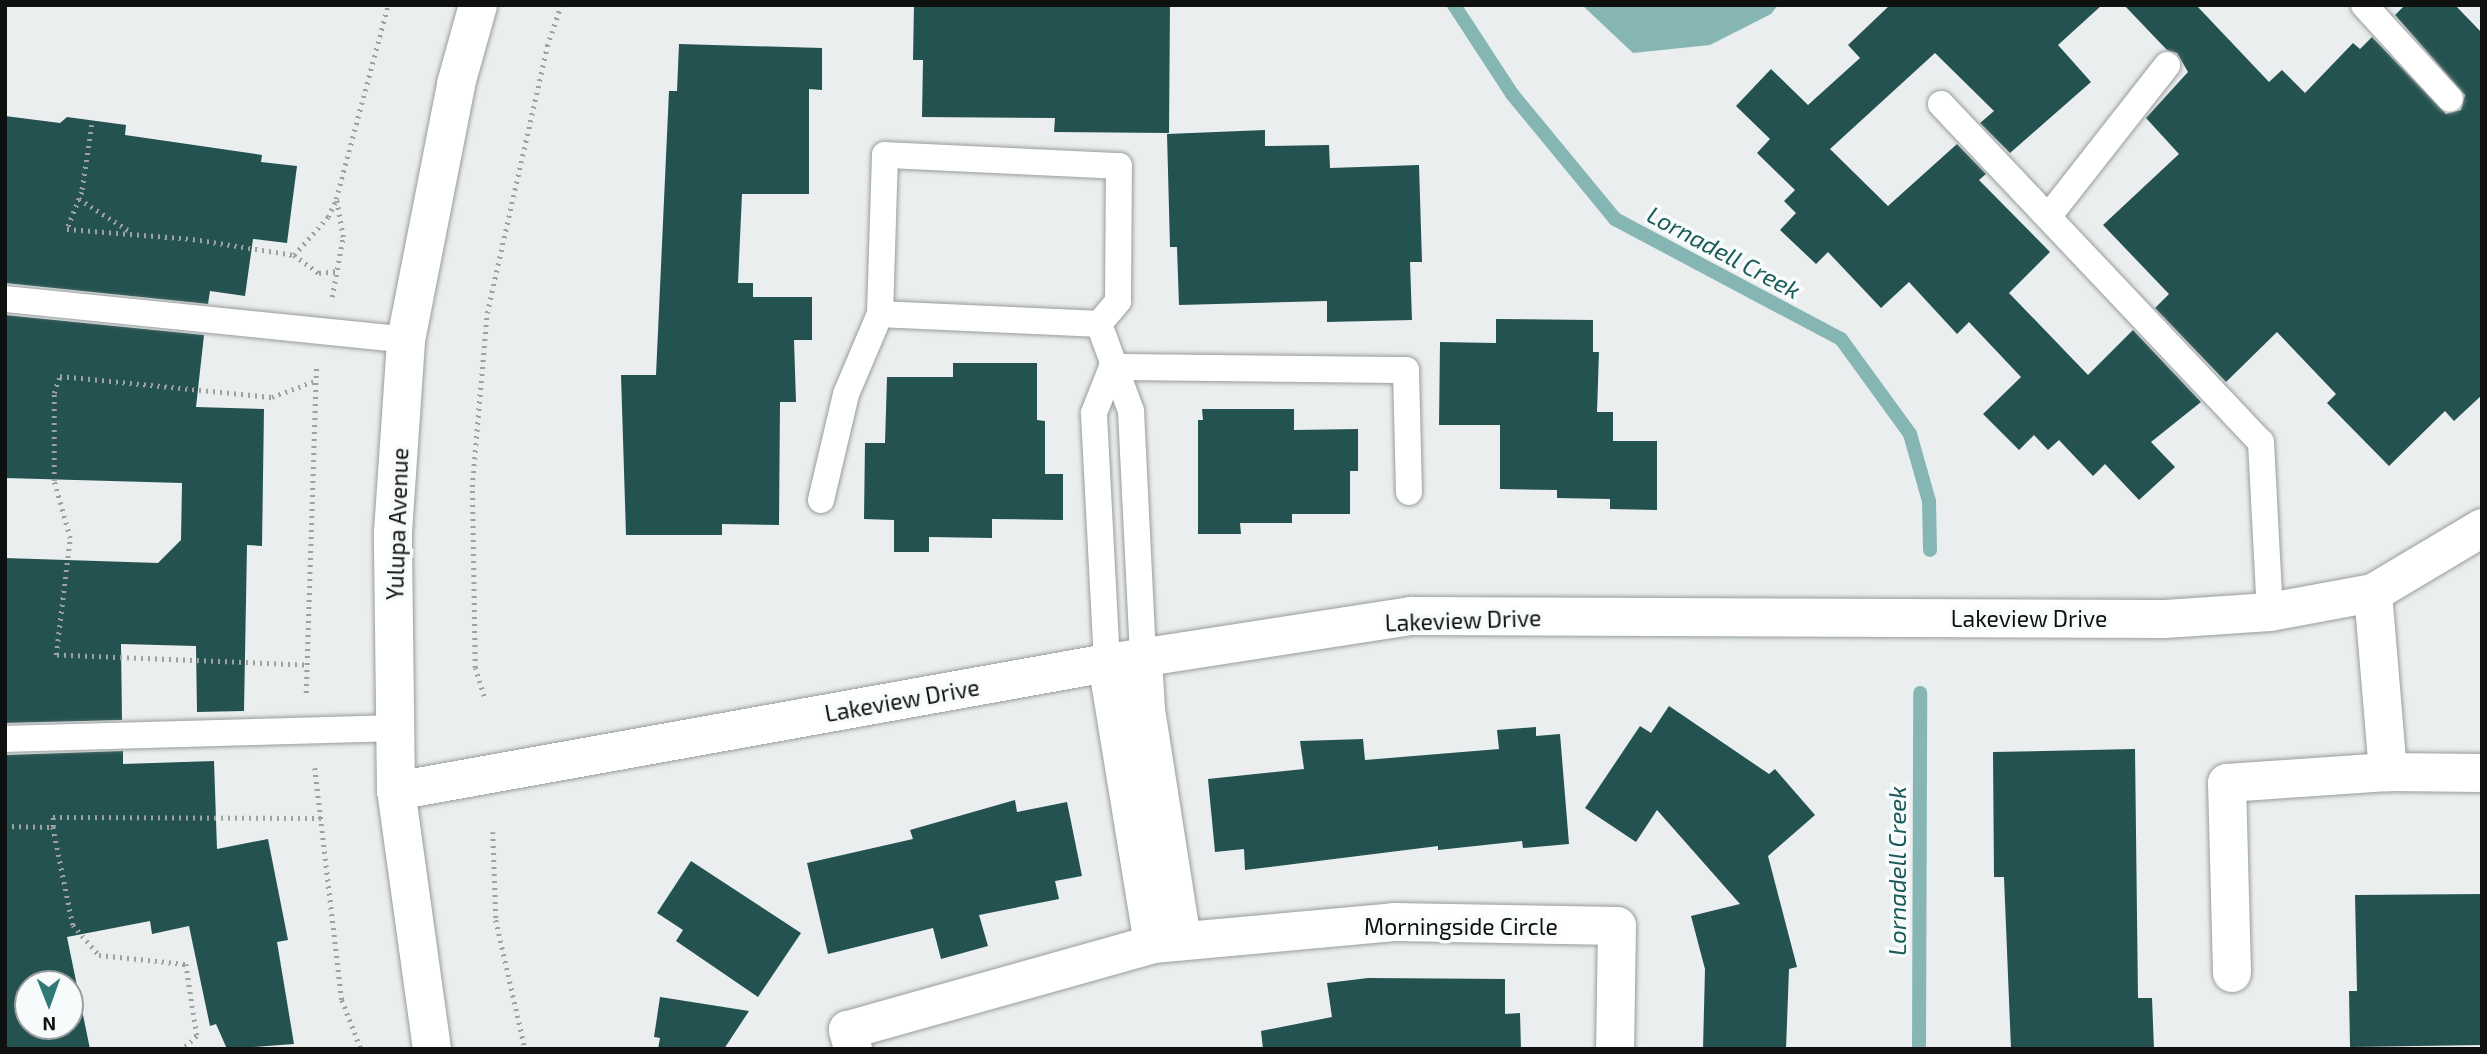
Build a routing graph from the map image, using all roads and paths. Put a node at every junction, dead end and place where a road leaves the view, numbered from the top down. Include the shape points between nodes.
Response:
1 (388, 5) edge
2 (478, 5) edge
3 (561, 5) edge
4 (2364, 5) edge
5 (2167, 65) dead end
6 (2450, 99) dead end
7 (1941, 104) dead end
8 (92, 125) dead end
9 (79, 199) junction
10 (336, 199) junction
11 (2048, 217) junction
12 (135, 235) junction
13 (293, 255) junction
14 (338, 271) junction
15 (5, 299) edge
16 (880, 314) junction
17 (1099, 324) junction
18 (322, 332) junction
19 (406, 340) junction
20 (1112, 367) junction
21 (315, 382) junction
22 (1409, 492) dead end
23 (821, 500) dead end
24 (2482, 528) edge
25 (2373, 593) junction
26 (2270, 612) junction
27 (1125, 661) junction
28 (304, 665) junction
29 (484, 696) dead end
30 (395, 728) junction
31 (309, 730) junction
32 (5, 738) edge
33 (2388, 772) junction
34 (2482, 773) edge
35 (396, 791) junction
36 (323, 818) junction
37 (5, 826) edge
38 (53, 827) junction
39 (492, 832) dead end
40 (1168, 943) junction
41 (2232, 973) dead end
42 (183, 1049) edge
43 (361, 1049) edge
44 (432, 1049) edge
45 (525, 1049) edge
46 (853, 1049) edge
47 (1615, 1049) edge

1 - 10 path
2 - 19 street, Yulupa Avenue via 456,84
3 - 29 path via 547,46 486,313 472,487 475,668
4 - 6 lane
5 - 11 lane
7 - 11 lane
8 - 9 path
9 - 12 path
9 - 12 path via 67,229
10 - 13 path via 328,217
10 - 14 path via 343,237
11 - 26 lane via 2261,442
12 - 13 path
13 - 14 path via 320,273
14 - 18 path
15 - 18 lane
16 - 17 lane
16 - 17 lane via 885,155 1119,166 1118,301
16 - 23 lane via 846,394
17 - 20 lane
18 - 19 lane
18 - 21 path
19 - 30 street, Yulupa Avenue via 393,532
20 - 22 lane via 1406,370
20 - 27 lane via 1131,411
20 - 27 lane via 1094,413
21 - 28 path
21 - 28 path via 272,397 60,376 54,393 54,481 70,538 56,655
24 - 25 street, Lakeview Drive
25 - 26 street, Lakeview Drive
25 - 33 street
26 - 27 street, Lakeview Drive via 2165,619 1411,617
27 - 35 street, Lakeview Drive
27 - 40 street
28 - 31 path
30 - 31 lane
30 - 35 street, Yulupa Avenue
31 - 32 lane
31 - 36 path
33 - 34 street
33 - 41 street via 2227,783
35 - 44 street, Yulupa Avenue
36 - 38 path via 53,817
36 - 43 path via 342,1000
37 - 38 path
38 - 42 path via 74,925 99,955 186,964 197,1036
39 - 45 path via 496,920
40 - 46 street, Morningside Circle via 848,1030
40 - 47 street, Morningside Circle via 1394,922 1617,926

